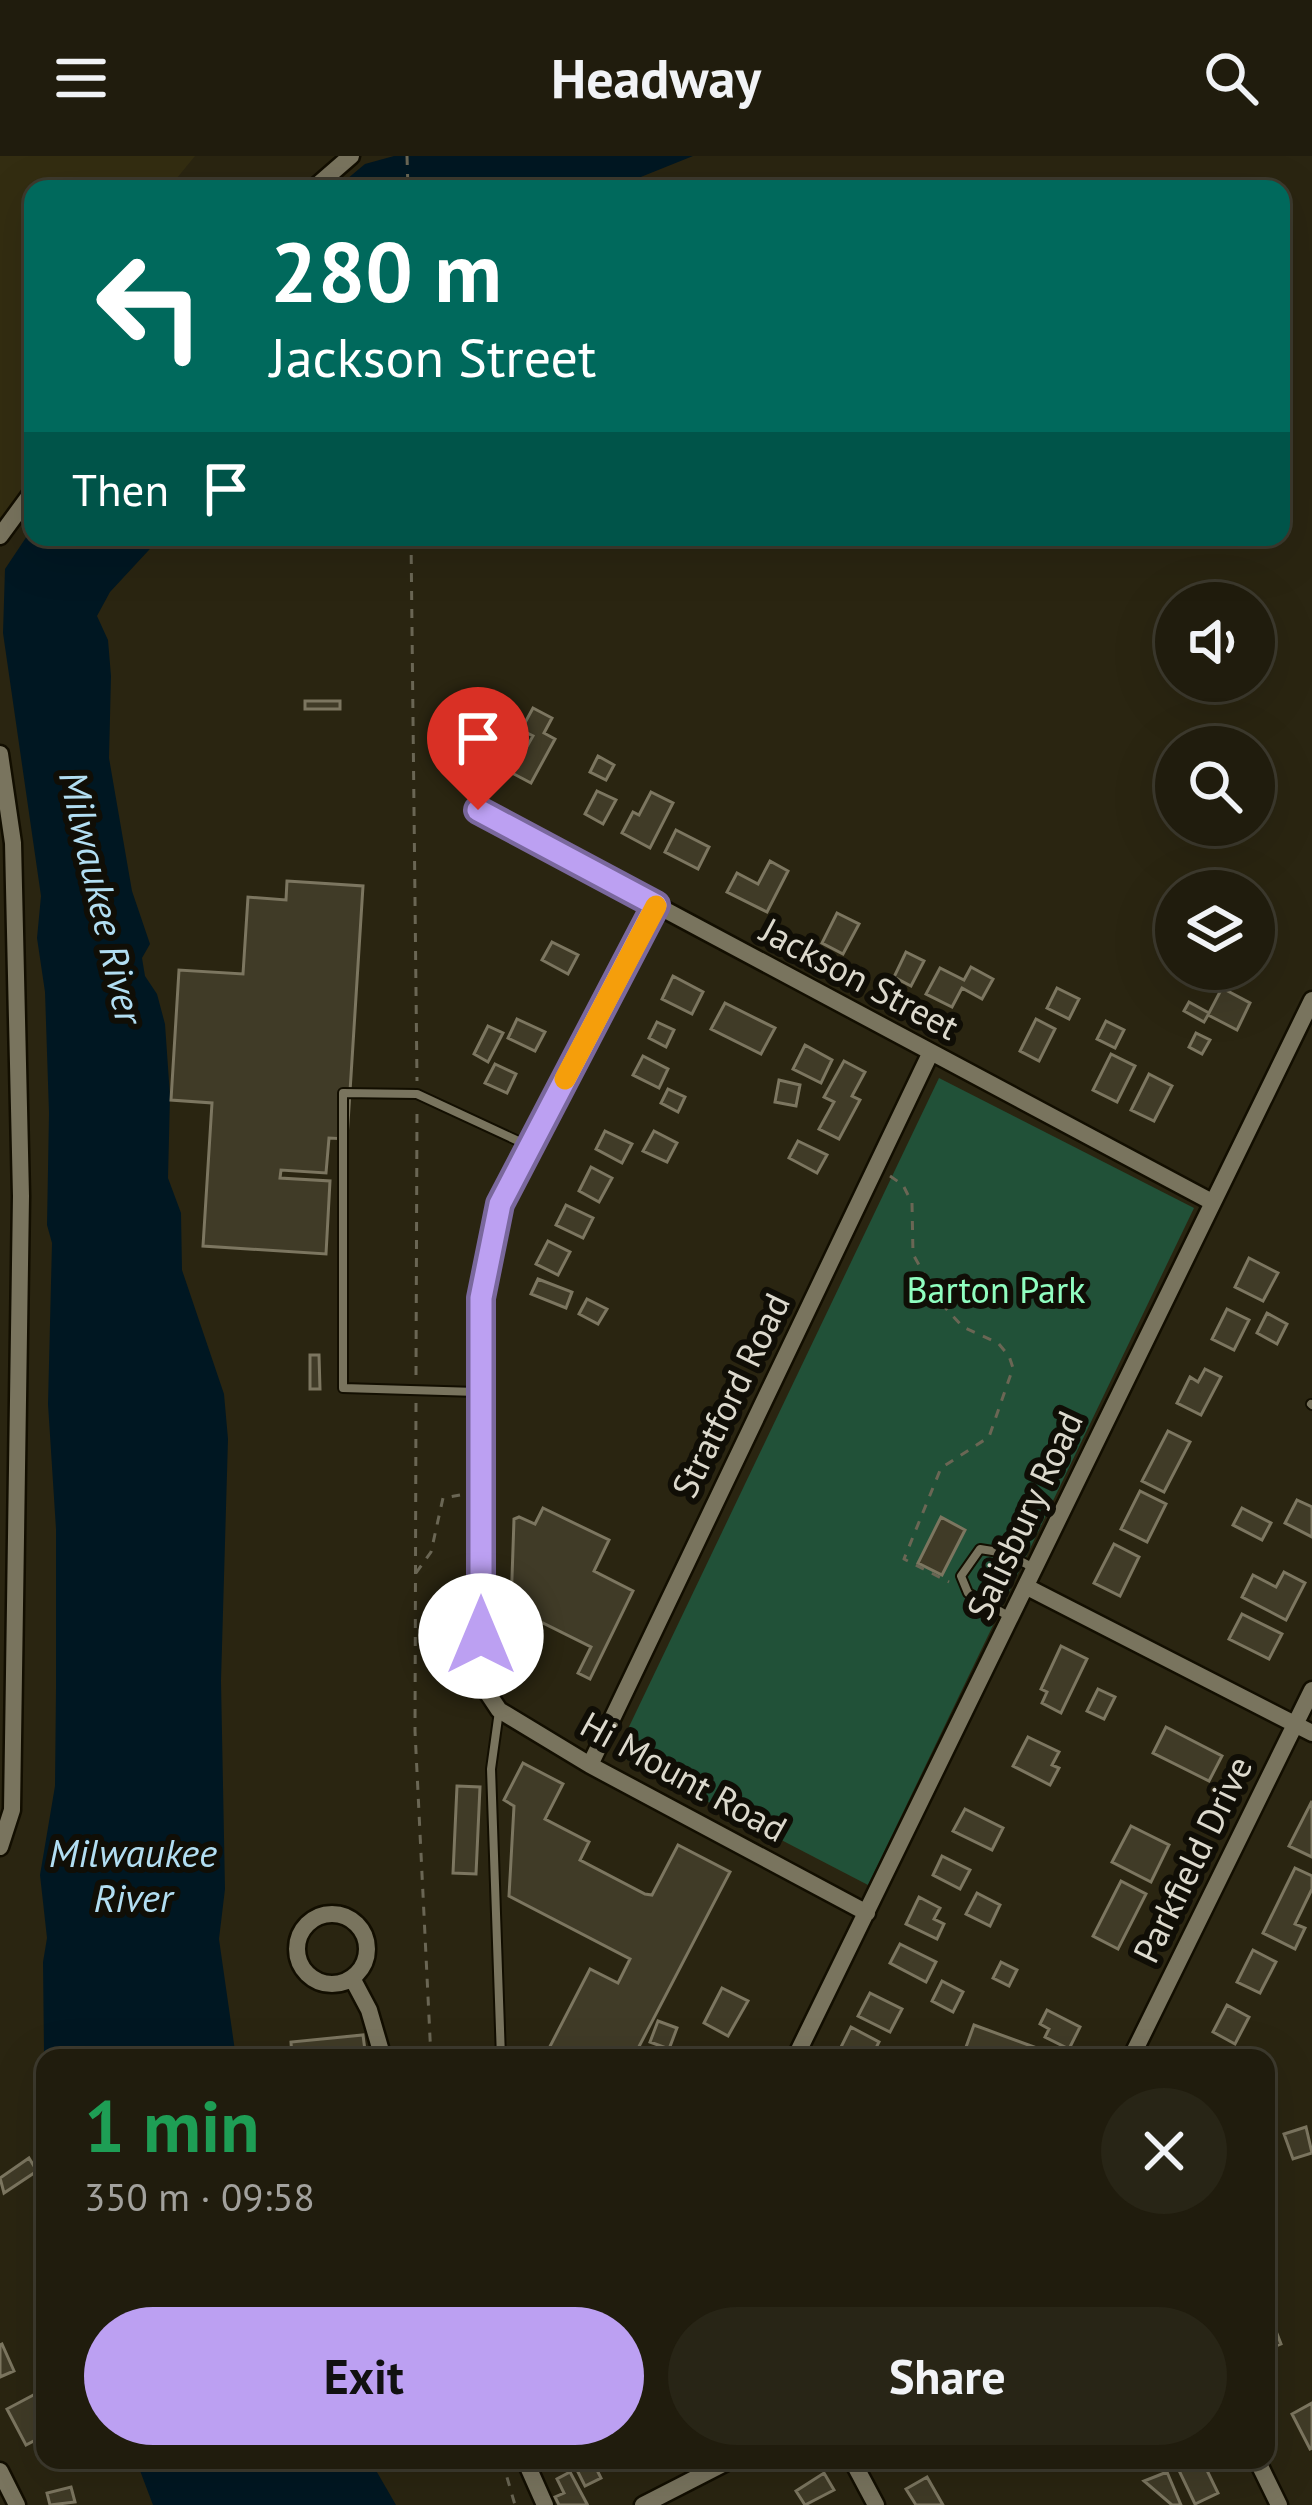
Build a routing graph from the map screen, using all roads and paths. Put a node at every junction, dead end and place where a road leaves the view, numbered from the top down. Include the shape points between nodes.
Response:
1 (351, 156) edge
2 (323, 180) edge
3 (24, 503) edge
4 (0, 536) edge
5 (411, 546) edge
6 (0, 754) edge
7 (478, 810) dead end
8 (656, 905) junction
9 (1312, 1000) edge
10 (930, 1054) junction
11 (416, 1094) junction
12 (530, 1147) junction
13 (875, 1168) junction
14 (1212, 1202) junction
15 (416, 1390) junction
16 (481, 1392) junction
17 (482, 1493) junction
18 (1035, 1569) junction
19 (415, 1574) junction
20 (963, 1586) junction
21 (1027, 1587) junction
22 (1012, 1618) junction
23 (1312, 1690) edge
24 (499, 1710) junction
25 (1303, 1729) edge
26 (590, 1765) junction
27 (0, 1846) edge
28 (867, 1913) junction
29 (352, 1978) junction
30 (380, 2049) edge
31 (431, 2049) edge
32 (501, 2049) edge
33 (799, 2049) edge
34 (1136, 2049) edge
35 (505, 2469) edge
36 (529, 2469) edge
37 (713, 2469) edge
38 (857, 2469) edge
39 (1261, 2469) edge
40 (0, 2471) edge
41 (9, 2496) edge
42 (515, 2505) edge
43 (545, 2505) edge
44 (643, 2505) edge
45 (876, 2505) edge
46 (1279, 2505) edge

1 - 2 street
3 - 4 street
5 - 11 path
6 - 27 street via 14,843 21,1196 12,1810
7 - 8 street, Jackson Street
8 - 10 street, Jackson Street
8 - 12 street
9 - 14 street, Salisbury Road
10 - 13 street, Stratford Road
10 - 14 street, Jackson Street
11 - 12 lane
11 - 15 path
11 - 15 lane via 343,1093 344,1388
12 - 16 street via 500,1204 481,1298
13 - 20 path via 908,1196 913,1254 938,1300 963,1327 998,1343 1012,1363 988,1437 941,1468 904,1558
13 - 26 street, Stratford Road
14 - 18 street, Salisbury Road
15 - 16 lane
15 - 19 path
16 - 17 street
17 - 19 path via 443,1498 430,1552
17 - 24 street, Hi Mount Road via 481,1683
18 - 20 lane via 980,1549
18 - 21 street, Salisbury Road
19 - 31 path
20 - 22 lane
21 - 22 street, Salisbury Road
21 - 25 street
22 - 28 street, Salisbury Road
23 - 25 street, Parkfield Drive
24 - 26 street, Hi Mount Road
24 - 32 lane via 490,1768
25 - 34 street, Parkfield Drive
26 - 28 street, Hi Mount Road
28 - 33 street, Salisbury Road
29 - 29 street via 366,1959 357,1924 335,1914 311,1920 296,1948 303,1970 331,1984
29 - 30 street
35 - 42 path
36 - 43 street
37 - 44 street
38 - 45 street
39 - 46 street
40 - 41 street

